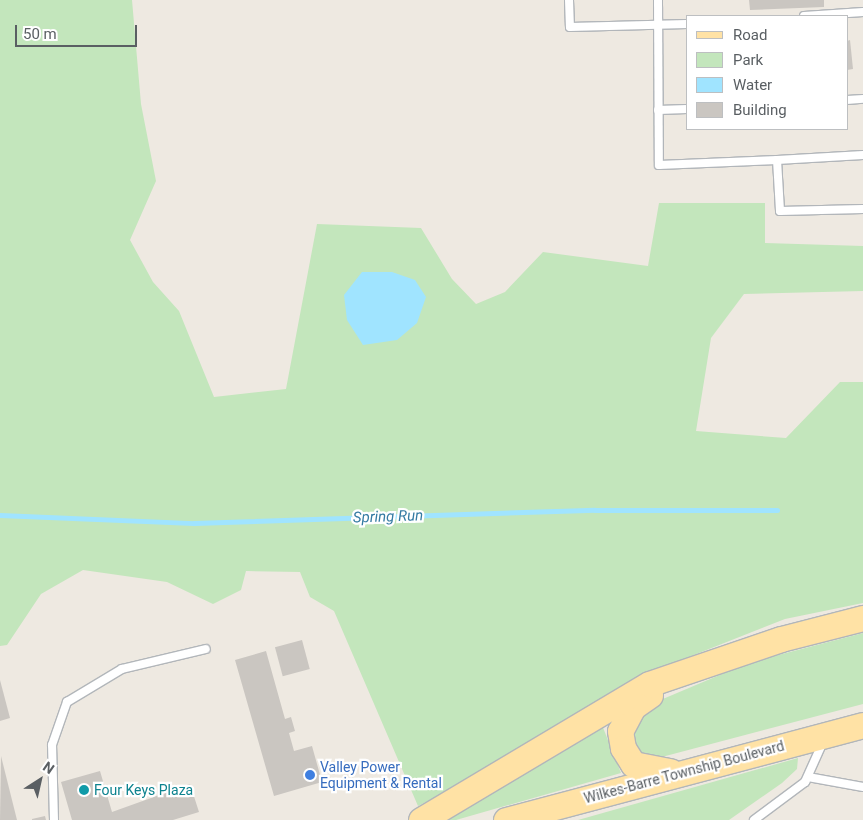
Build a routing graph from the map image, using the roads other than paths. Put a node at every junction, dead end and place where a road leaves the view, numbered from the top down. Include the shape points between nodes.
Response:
1 (568, 0) edge
2 (658, 0) edge
3 (863, 12) edge
4 (819, 15) edge
5 (686, 24) edge
6 (658, 26) junction
7 (848, 100) edge
8 (863, 100) edge
9 (686, 109) edge
10 (658, 110) junction
11 (863, 155) edge
12 (777, 160) junction
13 (863, 209) edge
14 (863, 618) edge
15 (206, 649) dead end
16 (672, 680) junction
17 (863, 725) edge
18 (826, 735) junction
19 (684, 771) junction
20 (808, 777) junction
21 (863, 787) edge
22 (54, 820) edge
23 (421, 820) edge
24 (506, 820) edge
25 (754, 820) edge

1 - 6 lane via 570,27
2 - 6 lane
3 - 4 lane
5 - 6 lane
6 - 10 lane
7 - 8 lane
9 - 10 lane
10 - 12 lane via 659,165
11 - 12 lane
12 - 13 lane via 780,211
14 - 16 main road via 740,652
15 - 22 lane via 122,668 67,702 52,745
16 - 19 main road via 633,707 620,731 633,764
16 - 23 main road via 649,684
17 - 18 main road, Wilkes-Barre Township Boulevard
18 - 19 main road, Wilkes-Barre Township Boulevard
18 - 20 lane
19 - 24 main road, Wilkes-Barre Township Boulevard
20 - 21 lane
20 - 25 lane via 791,796

